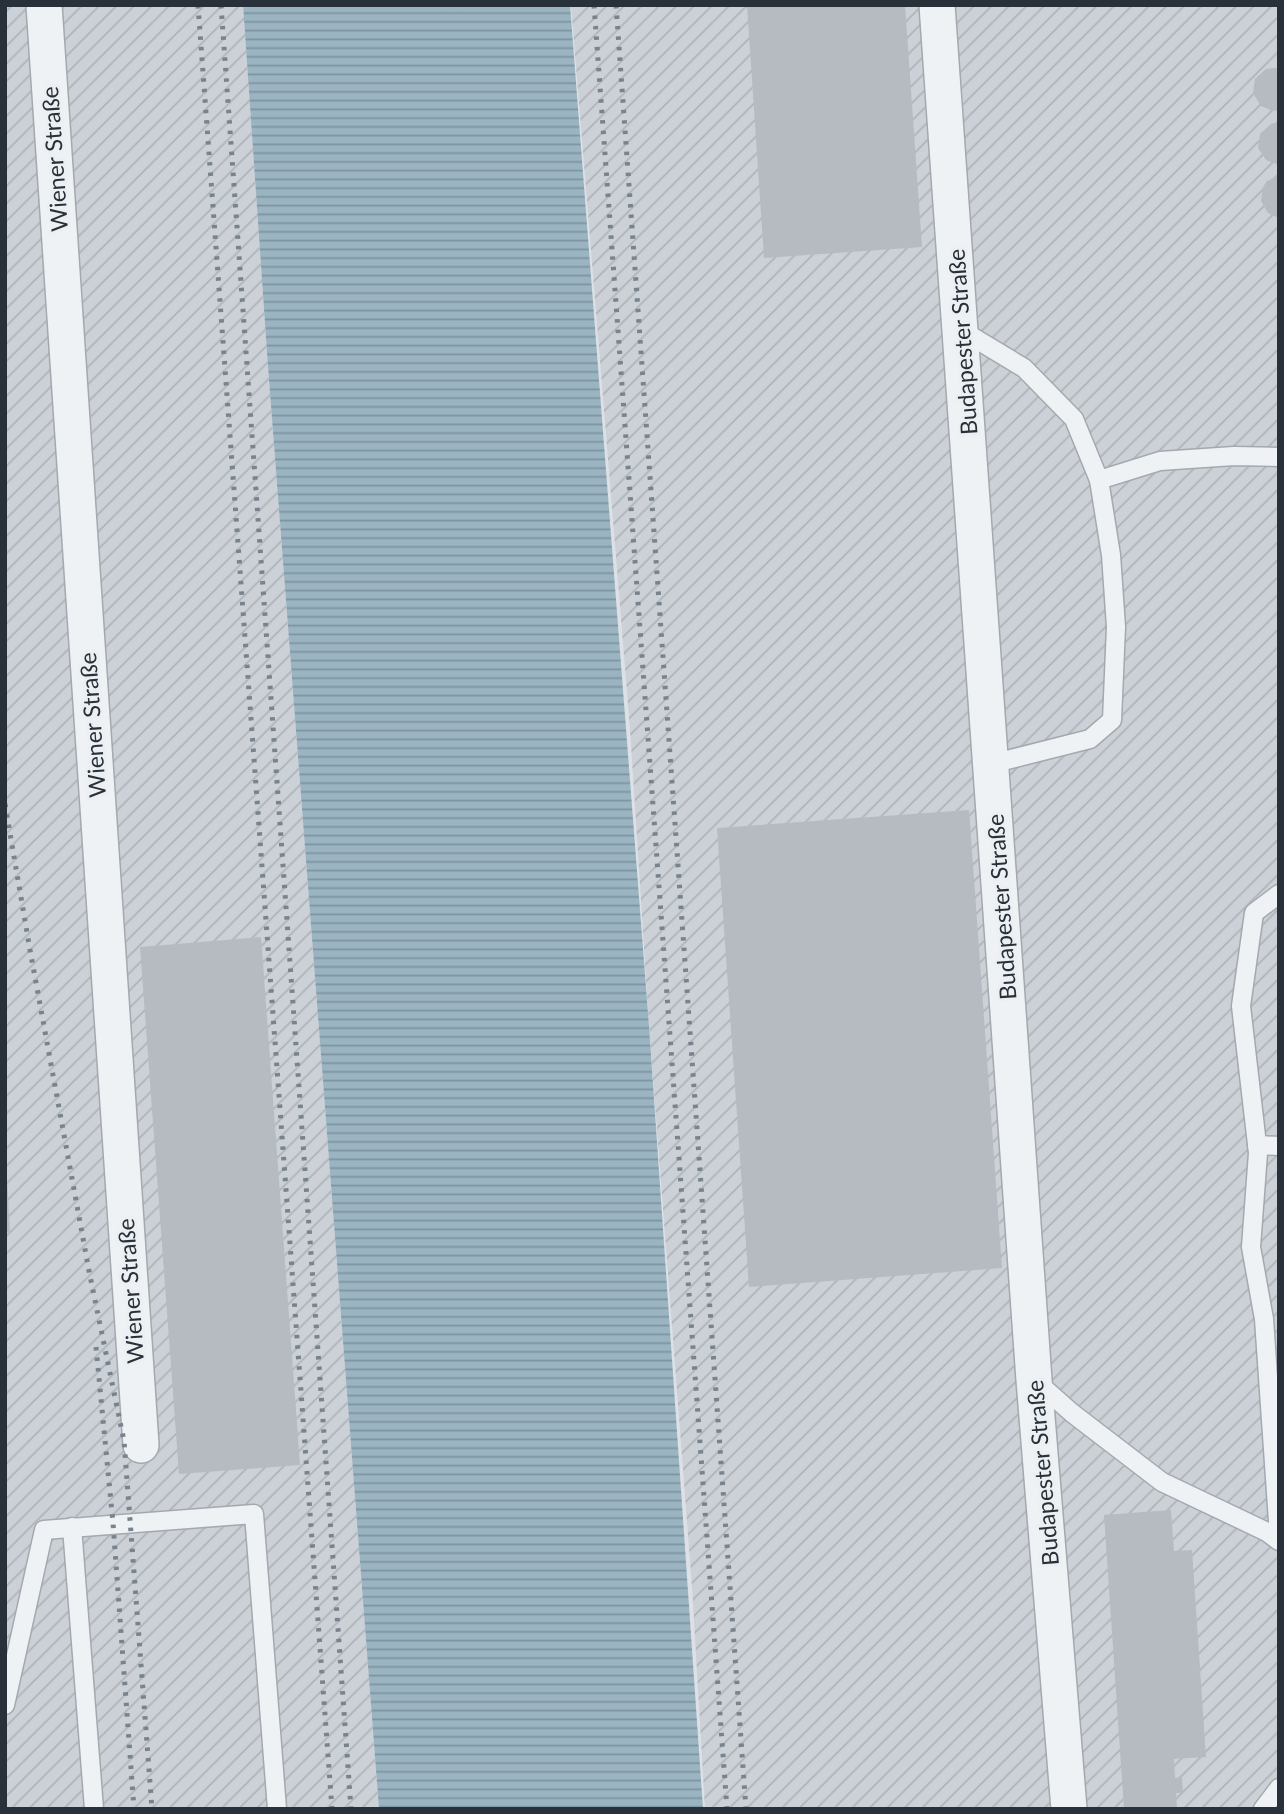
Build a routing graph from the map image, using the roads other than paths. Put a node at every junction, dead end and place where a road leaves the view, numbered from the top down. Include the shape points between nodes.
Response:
1 (44, 5) edge
2 (937, 5) edge
3 (961, 330) junction
4 (1279, 457) edge
5 (1100, 480) junction
6 (991, 764) junction
7 (1279, 894) edge
8 (1257, 1145) junction
9 (1279, 1146) edge
10 (1034, 1380) junction
11 (141, 1445) dead end
12 (72, 1527) junction
13 (1279, 1539) edge
14 (5, 1705) edge
15 (1279, 1788) edge
16 (94, 1809) edge
17 (276, 1809) edge
18 (1069, 1809) edge
19 (1263, 1809) edge

1 - 11 street, Wiener Straße
2 - 3 street, Budapester Straße
3 - 5 lane via 1024,368 1074,419
3 - 6 street, Budapester Straße
4 - 5 lane via 1160,461
5 - 6 lane via 1116,627 1112,720 1090,739
6 - 10 street, Budapester Straße
7 - 8 lane via 1254,914 1241,1006
8 - 9 lane
8 - 13 lane via 1251,1247 1264,1319
10 - 13 lane via 1161,1482
10 - 18 street, Budapester Straße
12 - 14 lane via 44,1530
12 - 16 lane
12 - 17 lane via 254,1514
15 - 19 lane

